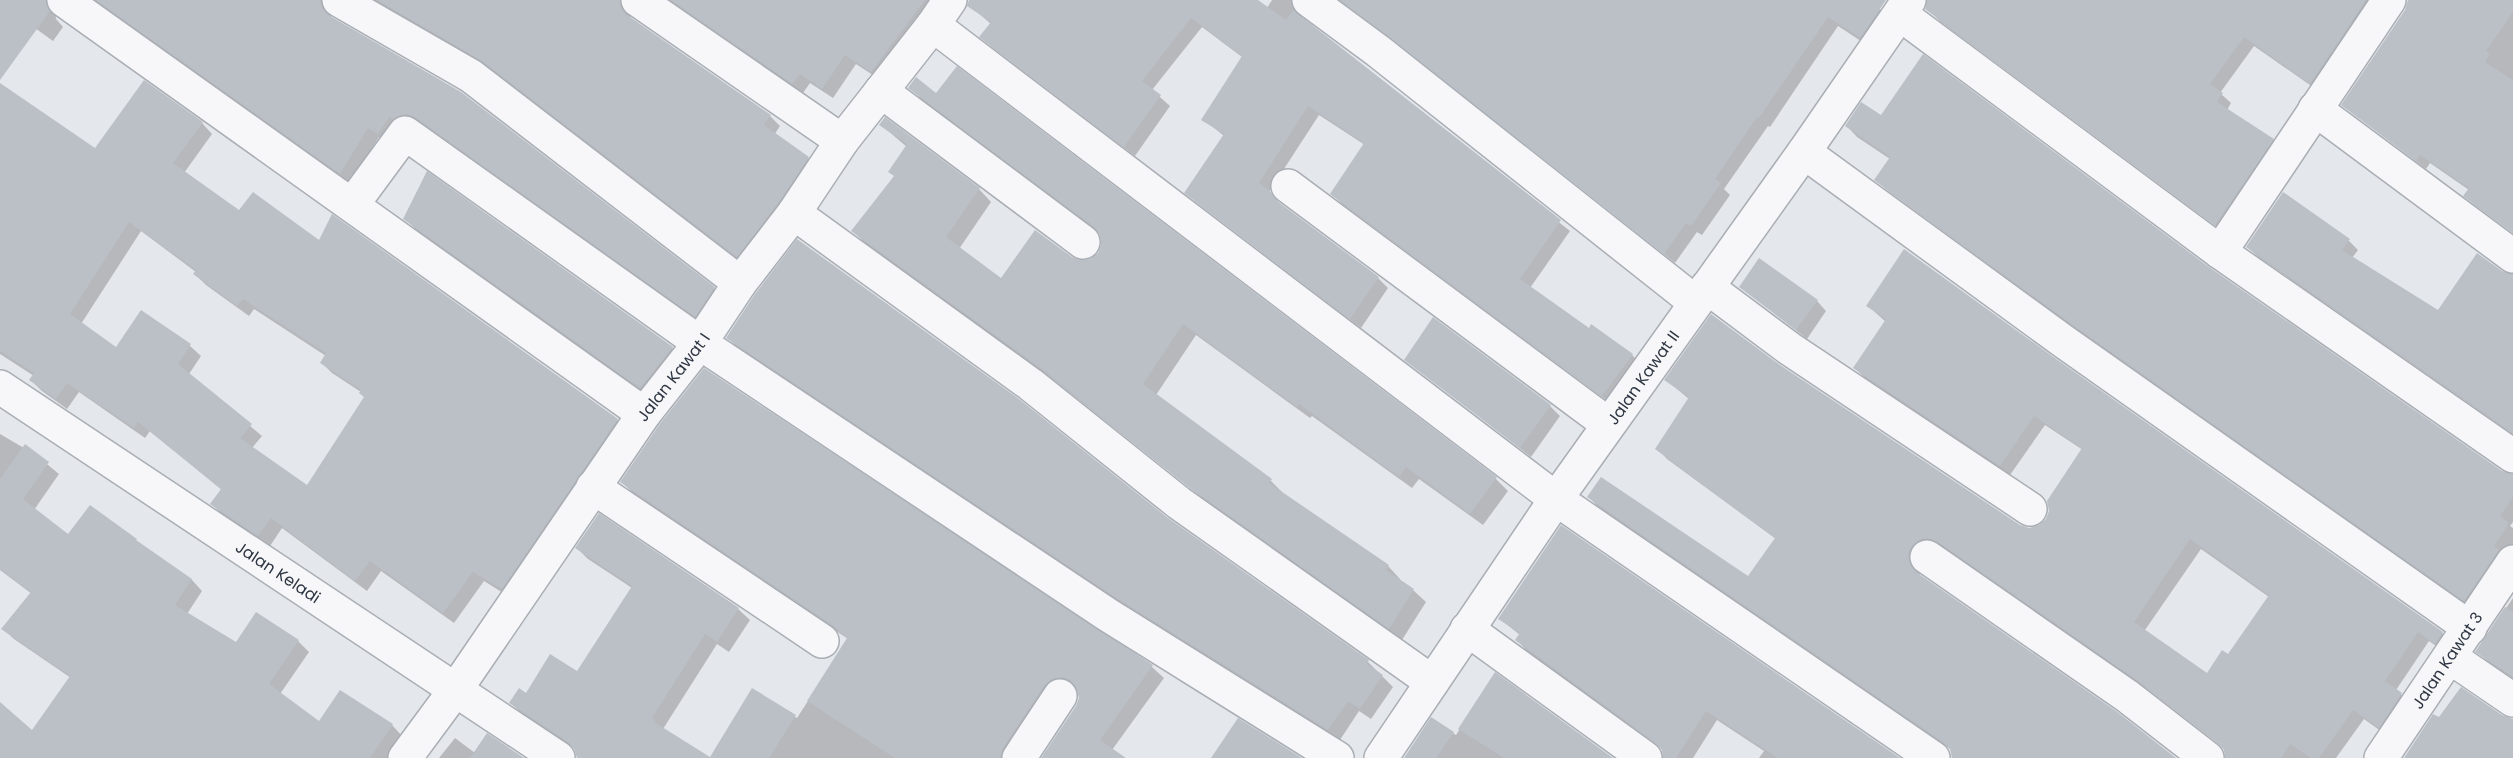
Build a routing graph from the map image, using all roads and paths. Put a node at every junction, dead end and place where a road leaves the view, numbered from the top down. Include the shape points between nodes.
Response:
1 (64, 0) edge
2 (339, 0) edge
3 (638, 0) edge
4 (1309, 0) edge
5 (2389, 0) edge
6 (1905, 7) edge
7 (941, 13) edge
8 (881, 91) junction
9 (2315, 109) junction
10 (842, 141) junction
11 (1804, 152) junction
12 (1288, 186) dead end
13 (352, 205) junction
14 (794, 213) junction
15 (1083, 242) dead end
16 (2220, 252) junction
17 (2513, 256) edge
18 (740, 283) junction
19 (1701, 294) junction
20 (700, 344) junction
21 (0, 387) edge
22 (645, 414) junction
23 (1608, 424) junction
24 (2513, 456) edge
25 (593, 487) junction
26 (1556, 499) junction
27 (2030, 509) dead end
28 (1926, 557) dead end
29 (2513, 562) edge
30 (2470, 628) junction
31 (1467, 629) junction
32 (822, 641) dead end
33 (2450, 657) junction
34 (1432, 682) junction
35 (456, 689) junction
36 (1060, 696) dead end
37 (2513, 700) edge
38 (405, 758) edge
39 (558, 758) edge
40 (1019, 758) edge
41 (1337, 758) edge
42 (1381, 758) edge
43 (1645, 758) edge
44 (1933, 758) edge
45 (2208, 758) edge
46 (2380, 758) edge

1 - 13 street
2 - 18 street via 471,76
3 - 10 street
4 - 19 street
5 - 9 street
6 - 11 street, Jalan Kawat II
6 - 16 street
7 - 8 street, Jalan Kawat I
7 - 26 street
8 - 10 street, Jalan Kawat I
8 - 15 street
9 - 16 street
9 - 17 street
10 - 14 street, Jalan Kawat I
11 - 19 street, Jalan Kawat II
11 - 30 street via 2073,348
12 - 23 street
13 - 20 street via 405,133
13 - 22 street
14 - 18 street, Jalan Kawat I
14 - 34 street via 1030,384 1179,503
16 - 24 street
18 - 20 street, Jalan Kawat I
19 - 23 street, Jalan Kawat II
19 - 27 street
20 - 22 street, Jalan Kawat I
20 - 41 street via 1107,615
21 - 35 street, Jalan Keladi
22 - 25 street, Jalan Kawat I
23 - 26 street, Jalan Kawat II
25 - 32 street
25 - 35 street, Jalan Kawat I
26 - 31 street, Jalan Kawat II
26 - 44 street
28 - 45 street via 2127,696
29 - 30 street, Jalan Kawat 3
30 - 33 street, Jalan Kawat 3
31 - 34 street, Jalan Kawat II
31 - 43 street
33 - 37 street
33 - 46 street, Jalan Kawat 3
34 - 42 street, Jalan Kawat II
35 - 38 street, Jalan Kawat I
35 - 39 street, Jalan Keladi
36 - 40 street

